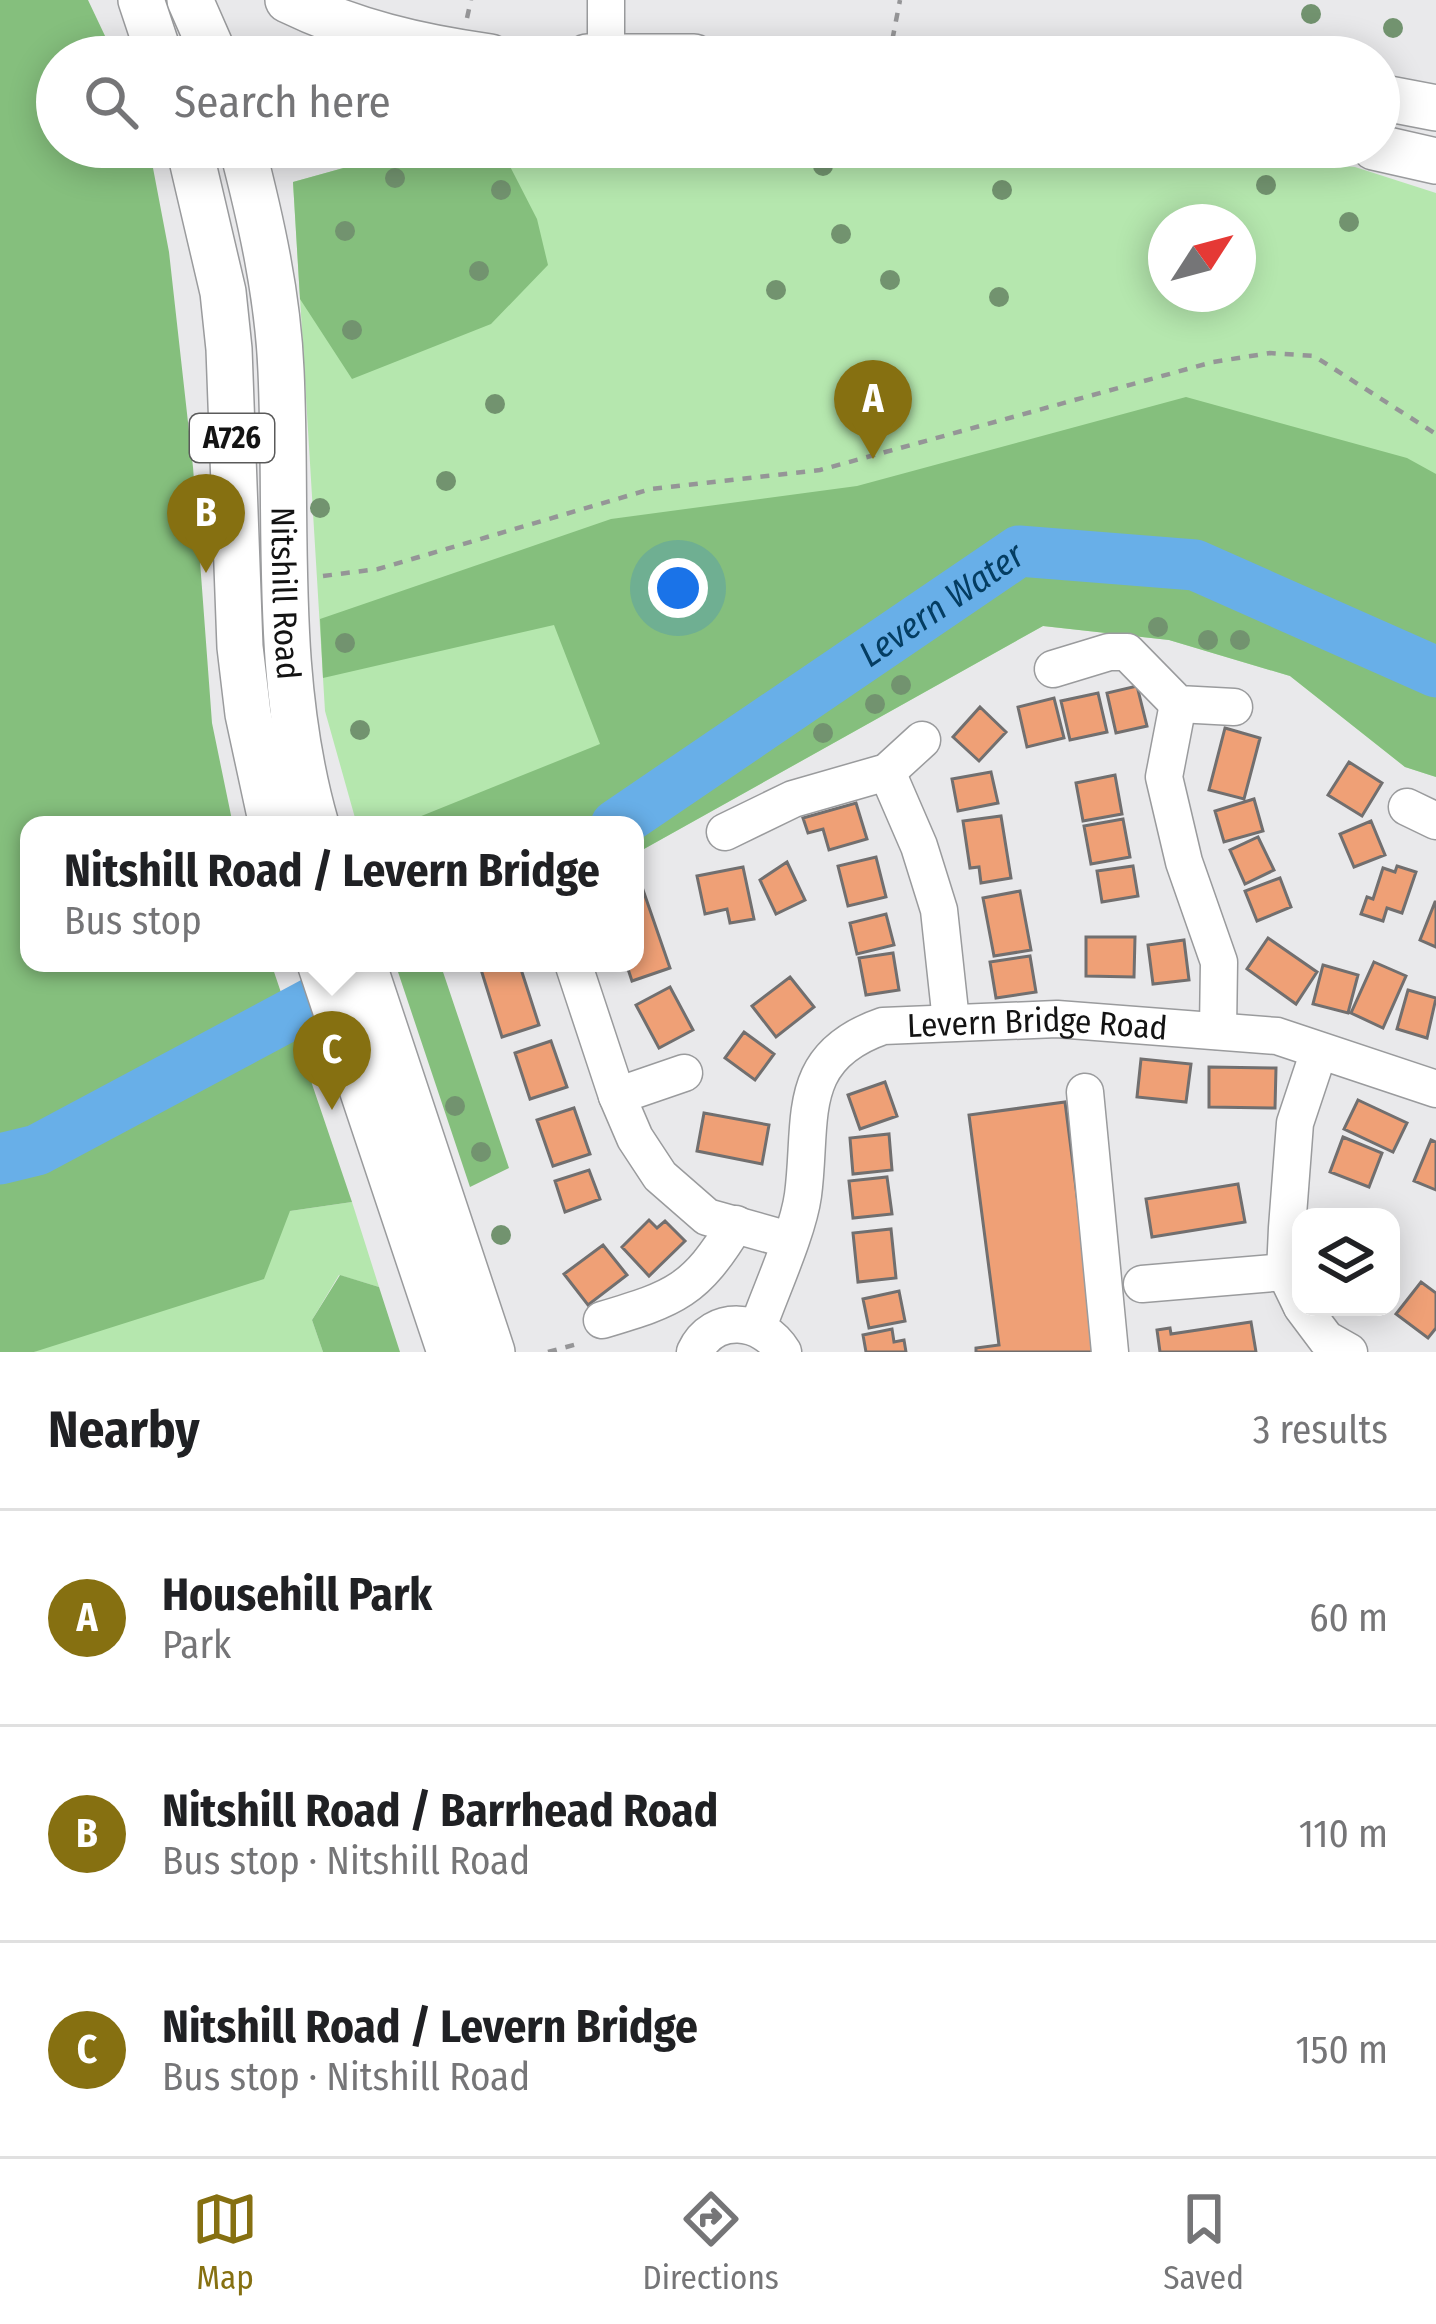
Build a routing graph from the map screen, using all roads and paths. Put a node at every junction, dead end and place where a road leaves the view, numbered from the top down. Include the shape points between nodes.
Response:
1 (141, 0) edge
2 (190, 0) edge
3 (288, 0) edge
4 (606, 0) edge
5 (900, 0) edge
6 (153, 36) edge
7 (206, 36) edge
8 (375, 36) edge
9 (606, 36) edge
10 (894, 36) edge
11 (1400, 101) edge
12 (1436, 108) edge
13 (1400, 153) edge
14 (1436, 161) edge
15 (194, 168) edge
16 (256, 168) edge
17 (1436, 434) edge
18 (283, 582) junction
19 (1053, 670) dead end
20 (1178, 704) junction
21 (1234, 707) dead end
22 (922, 740) dead end
23 (887, 772) junction
24 (270, 816) edge
25 (314, 816) edge
26 (725, 832) dead end
27 (323, 972) edge
28 (366, 972) edge
29 (576, 972) edge
30 (951, 1022) junction
31 (1218, 1031) junction
32 (1319, 1051) junction
33 (684, 1073) dead end
34 (1436, 1089) edge
35 (1085, 1091) dead end
36 (616, 1096) junction
37 (1295, 1208) edge
38 (736, 1224) junction
39 (789, 1240) junction
40 (1142, 1284) dead end
41 (1292, 1295) edge
42 (1310, 1316) edge
43 (602, 1320) dead end
44 (771, 1340) edge
45 (450, 1352) edge
46 (493, 1352) edge
47 (694, 1352) edge
48 (1110, 1352) edge
49 (1348, 1352) edge

1 - 6 main road
2 - 7 main road
3 - 8 main road
4 - 9 street
5 - 10 path
11 - 12 main road
13 - 14 main road
15 - 24 main road, Nitshill Road / A726 via 223,292 240,647
16 - 18 main road, Nitshill Road / A726 via 281,368
17 - 18 path via 1314,356 1270,352 820,470 651,489 378,569
18 - 25 main road, Nitshill Road / A726 via 287,681
19 - 20 street via 1127,652
20 - 21 street
20 - 31 street via 1164,777 1219,962
22 - 23 street
23 - 26 street via 793,799
23 - 30 street via 940,910
27 - 45 main road
28 - 46 main road
29 - 36 street
30 - 31 street, Levern Bridge Road via 1057,1019
30 - 39 street, Levern Bridge Road via 862,1033 820,1072 809,1096 803,1198
31 - 32 street, Levern Bridge Road via 1277,1036
32 - 34 street, Levern Bridge Road
32 - 37 street via 1295,1124
33 - 36 street
35 - 48 street
36 - 38 street via 660,1176 707,1217
38 - 39 street
38 - 43 street via 691,1285
39 - 44 street, Levern Bridge Road
40 - 41 street
42 - 49 street
44 - 47 street via 736,1324 717,1328

